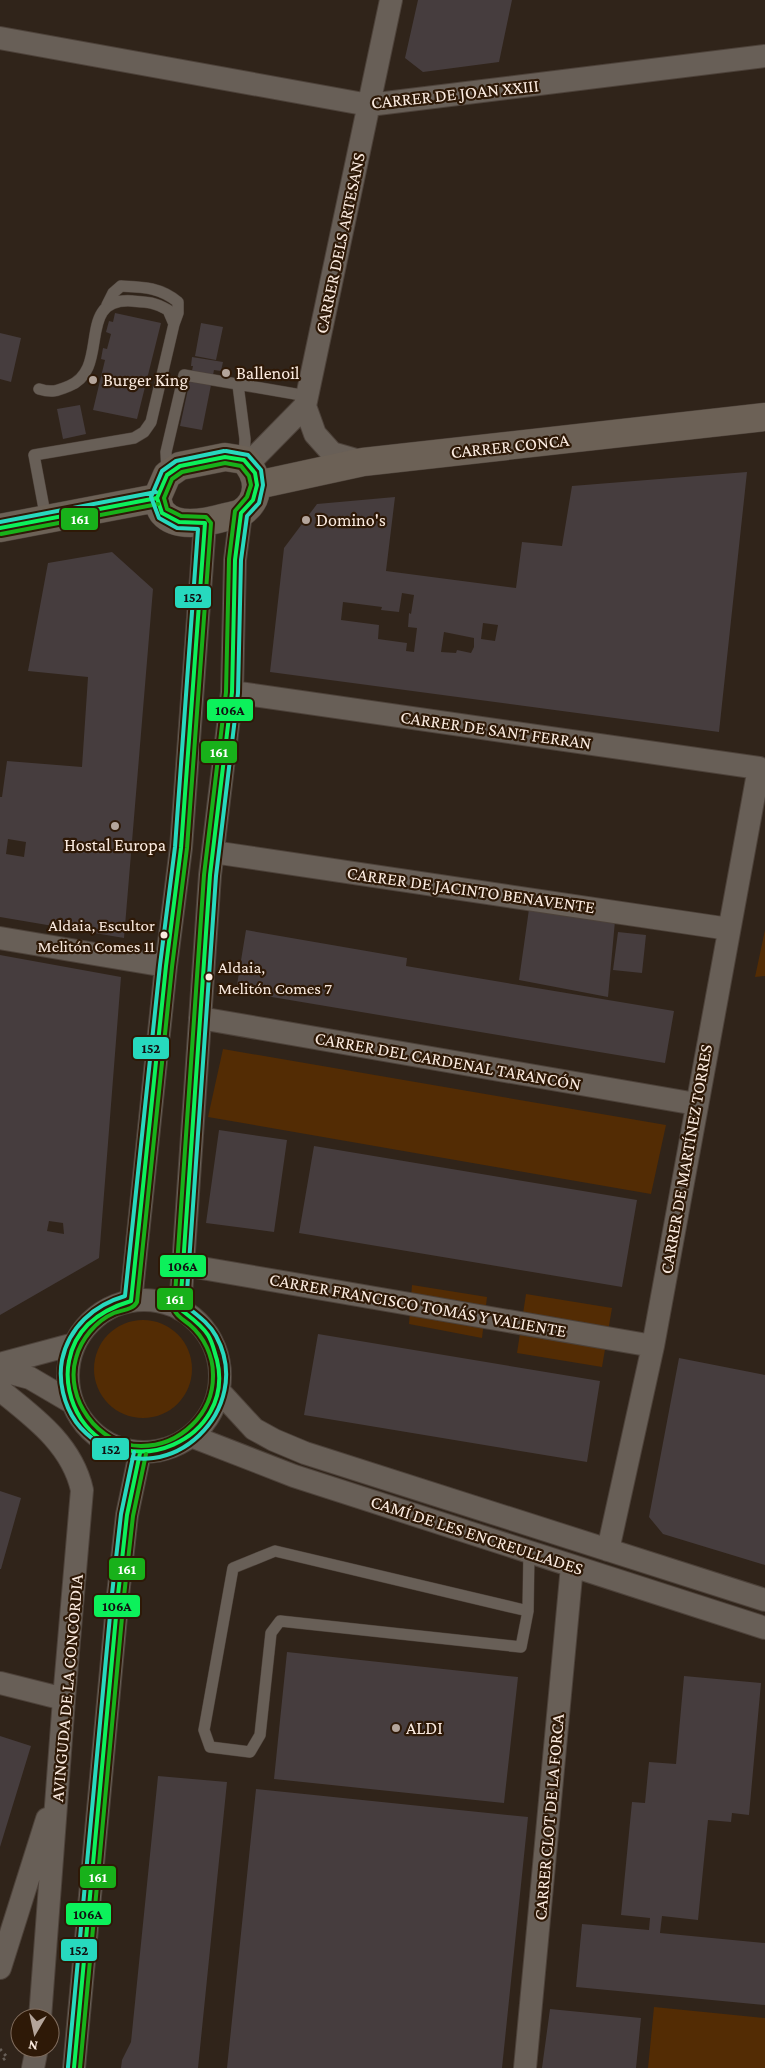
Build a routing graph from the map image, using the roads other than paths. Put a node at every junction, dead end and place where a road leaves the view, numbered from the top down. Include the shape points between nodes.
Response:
1 (391, 0) edge
2 (0, 38) edge
3 (765, 56) edge
4 (369, 105) junction
5 (238, 384) junction
6 (39, 389) dead end
7 (306, 401) junction
8 (765, 417) edge
9 (363, 462) junction
10 (250, 470) junction
11 (162, 487) junction
12 (240, 513) junction
13 (46, 519) junction
14 (205, 523) junction
15 (0, 528) edge
16 (232, 692) junction
17 (759, 768) joint
18 (213, 852) junction
19 (729, 929) junction
20 (0, 938) edge
21 (166, 966) junction
22 (200, 1018) junction
23 (696, 1104) junction
24 (184, 1265) junction
25 (131, 1301) junction
26 (180, 1309) junction
27 (74, 1344) junction
28 (653, 1346) junction
29 (0, 1364) edge
30 (0, 1370) edge
31 (0, 1390) edge
32 (219, 1391) junction
33 (71, 1402) junction
34 (191, 1436) junction
35 (140, 1453) junction
36 (608, 1550) junction
37 (529, 1552) junction
38 (572, 1566) junction
39 (765, 1600) edge
40 (528, 1611) junction
41 (765, 1628) edge
42 (0, 1683) edge
43 (64, 1699) junction
44 (59, 1780) junction
45 (0, 1968) edge
46 (41, 2008) edge
47 (74, 2068) edge
48 (525, 2068) edge

1 - 4 street, CARRER DELS ARTESANS
2 - 4 street, CARRER DE JOAN XXIII
3 - 4 street, CARRER DE JOAN XXIII
4 - 7 street, CARRER DELS ARTESANS
5 - 7 lane
5 - 10 lane
5 - 11 lane via 184,375 166,452
6 - 13 lane via 52,393 78,382 88,371 99,317 106,305 119,300 153,302 168,310 174,324 151,422 144,432 134,438 34,455
7 - 9 street via 315,434 332,453
7 - 10 street
8 - 9 street, CARRER CONCA
9 - 10 street, CARRER CONCA
10 - 11 street via 225,457 180,466
10 - 12 street via 253,500
11 - 13 street
11 - 14 street via 162,513 179,522
12 - 14 street
12 - 16 street via 235,560
13 - 15 street
14 - 21 street via 181,848
16 - 17 street, CARRER DE SANT FERRAN
16 - 18 street
17 - 19 street, CARRER DE MARTÍNEZ TORRES
18 - 19 street, CARRER DE JACINTO BENAVENTE
18 - 22 street
19 - 23 street, CARRER DE MARTÍNEZ TORRES
20 - 21 street
21 - 25 street
22 - 23 street, CARRER DEL CARDENAL TARANCÓN
22 - 24 street
23 - 28 street, CARRER DE MARTÍNEZ TORRES
24 - 26 street
24 - 28 street, CARRER FRANCISCO TOMÁS Y VALIENTE
25 - 26 street via 157,1301
25 - 27 street via 108,1308 88,1324
26 - 32 street via 199,1324 213,1344 220,1367
27 - 29 street
27 - 33 street via 68,1362
28 - 36 street, CARRER DE MARTÍNEZ TORRES
30 - 33 street via 30,1378
31 - 43 street, AVINGUDA DE LA CONCÒRDIA via 37,1420 65,1449 79,1475 82,1490
32 - 34 street via 209,1416
32 - 36 street, CAMÍ DE LES ENCREULLADES via 254,1429 305,1453
33 - 35 street via 82,1422 98,1438 118,1448
34 - 35 street via 162,1451
34 - 37 street, CAMÍ DE LES ENCREULLADES via 294,1476
35 - 47 street via 127,1515 118,1595
36 - 39 street, CAMÍ DE LES ENCREULLADES
37 - 38 street, CAMÍ DE LES ENCREULLADES
37 - 40 lane
38 - 41 street, CAMÍ DE LES ENCREULLADES
38 - 48 street, CARRER CLOT DE LA FORCA
40 - 40 lane via 521,1647 280,1621 271,1633 260,1735 250,1752 210,1747 204,1730 233,1568 275,1551
42 - 43 street
43 - 44 street, AVINGUDA DE LA CONCÒRDIA
44 - 45 street
44 - 46 street, AVINGUDA DE LA CONCÒRDIA

